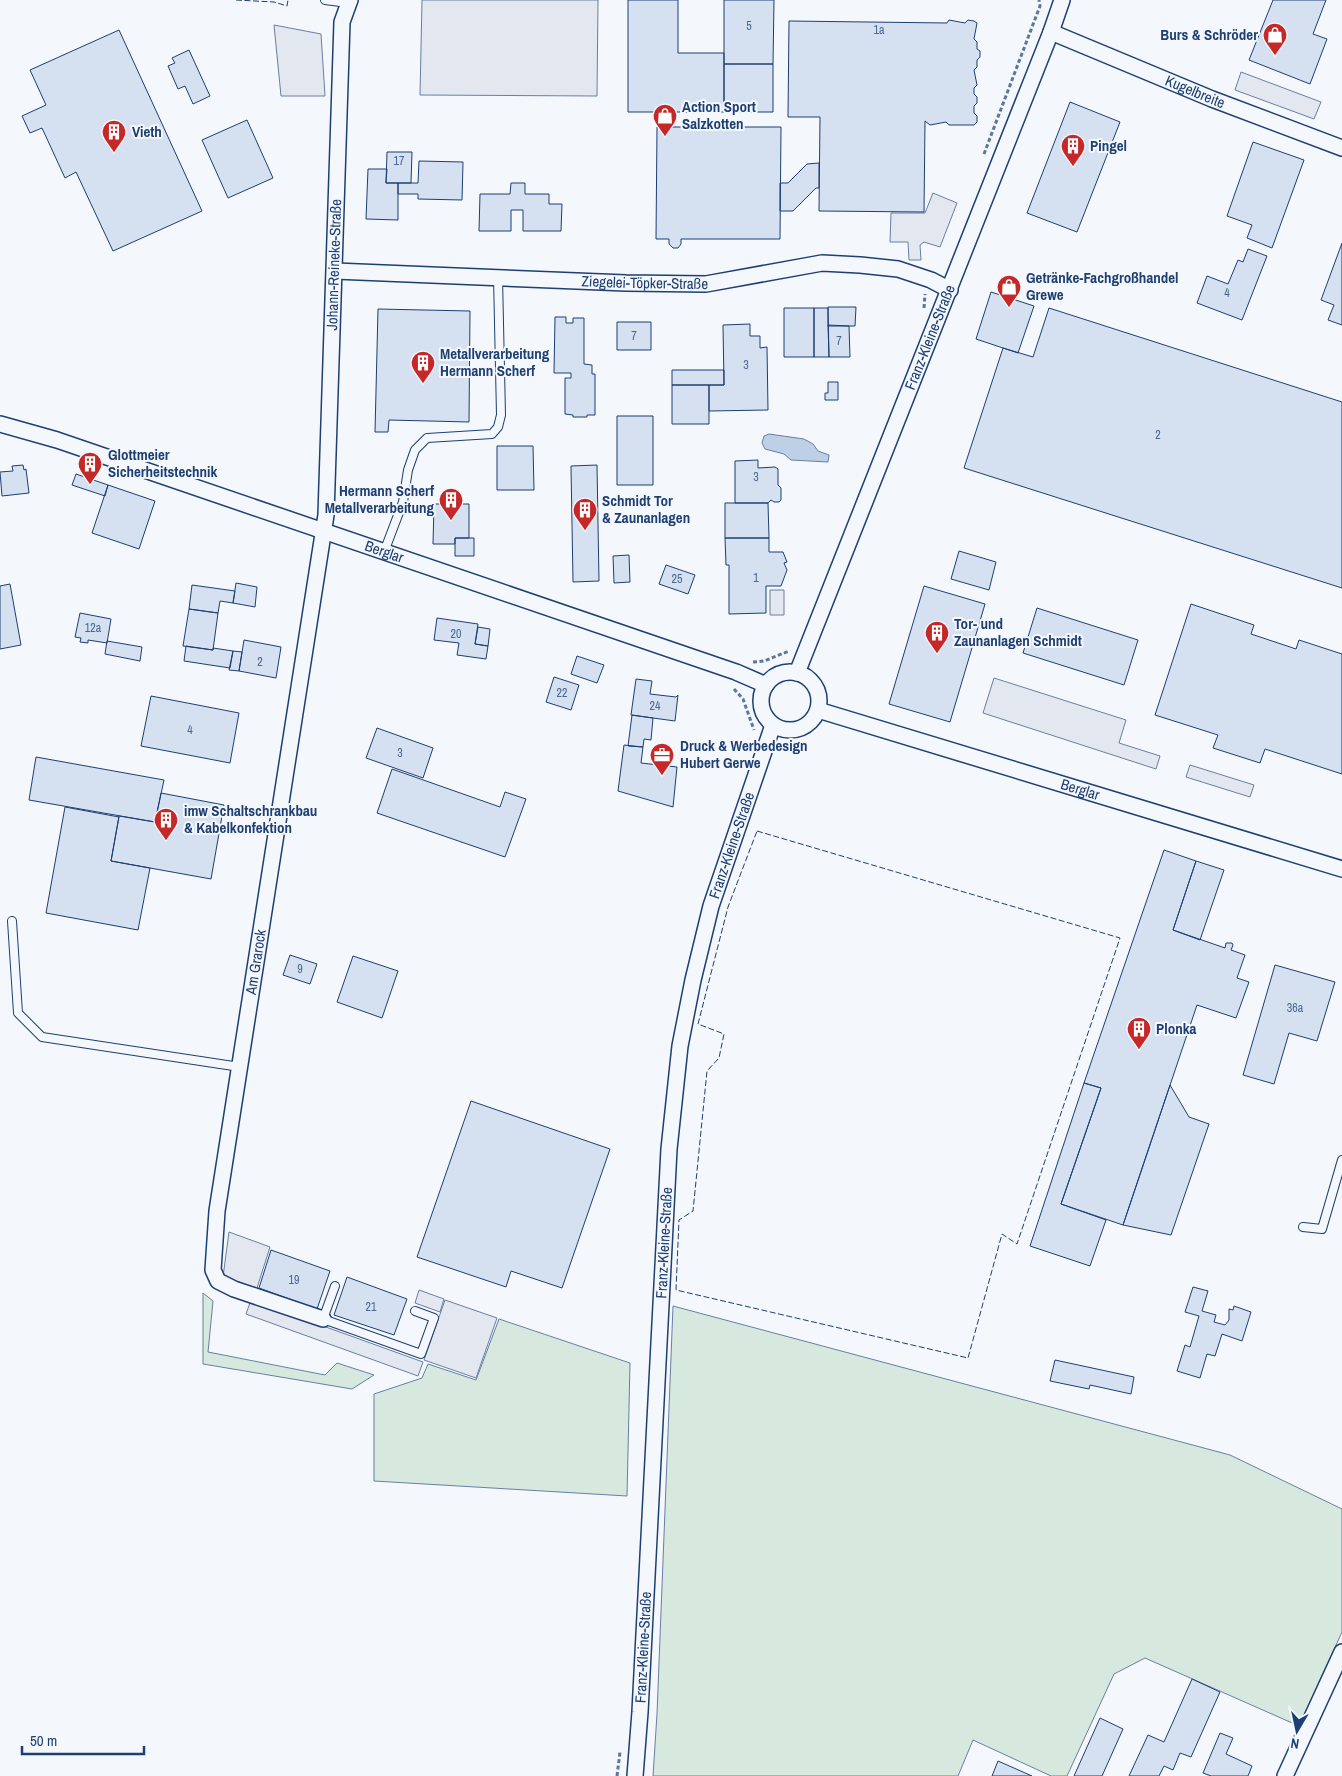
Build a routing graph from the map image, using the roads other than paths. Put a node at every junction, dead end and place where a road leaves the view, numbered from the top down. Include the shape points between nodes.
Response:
1 (325, 0) edge
2 (1062, 0) edge
3 (349, 2) edge
4 (1051, 32) junction
5 (1342, 148) edge
6 (335, 271) junction
7 (498, 277) junction
8 (950, 290) junction
9 (0, 424) edge
10 (323, 531) junction
11 (384, 552) junction
12 (797, 673) junction
13 (766, 685) junction
14 (818, 710) junction
15 (773, 725) junction
16 (1342, 869) edge
17 (12, 920) dead end
18 (240, 1068) junction
19 (1342, 1160) edge
20 (1303, 1227) dead end
21 (335, 1286) dead end
22 (415, 1311) dead end
23 (323, 1319) junction
24 (1342, 1652) edge
25 (635, 1776) edge
26 (1285, 1776) edge

1 - 3 lane
2 - 4 street, Franz-Kleine-Straße
3 - 6 street, Johann-Reineke-Straße via 342,22
4 - 5 street, Kugelbreite via 1212,99
4 - 8 street, Franz-Kleine-Straße
6 - 7 street, Ziegelei-Töpker-Straße
6 - 10 street, Johann-Reineke-Straße
7 - 8 street, Ziegelei-Töpker-Straße via 706,284 822,264 860,265 898,269
7 - 11 lane via 501,414 498,426 492,434 426,438 415,450 402,502
8 - 12 street, Franz-Kleine-Straße
9 - 10 street, Berglar via 57,440
10 - 11 street, Berglar
10 - 18 street, Am Grarock
11 - 13 street, Berglar
12 - 13 street via 778,674
12 - 14 street via 806,676 818,691
13 - 15 street via 761,703 763,712
14 - 15 street via 814,718 799,728 781,729
14 - 16 street, Berglar
15 - 25 street, Franz-Kleine-Straße via 711,906 693,980 674,1090
17 - 18 lane via 18,1013 42,1037
18 - 23 street, Am Grarock via 218,1210 213,1270 218,1281 234,1289
19 - 20 lane via 1322,1229
21 - 23 lane
22 - 23 lane via 434,1318 421,1354
24 - 26 street

